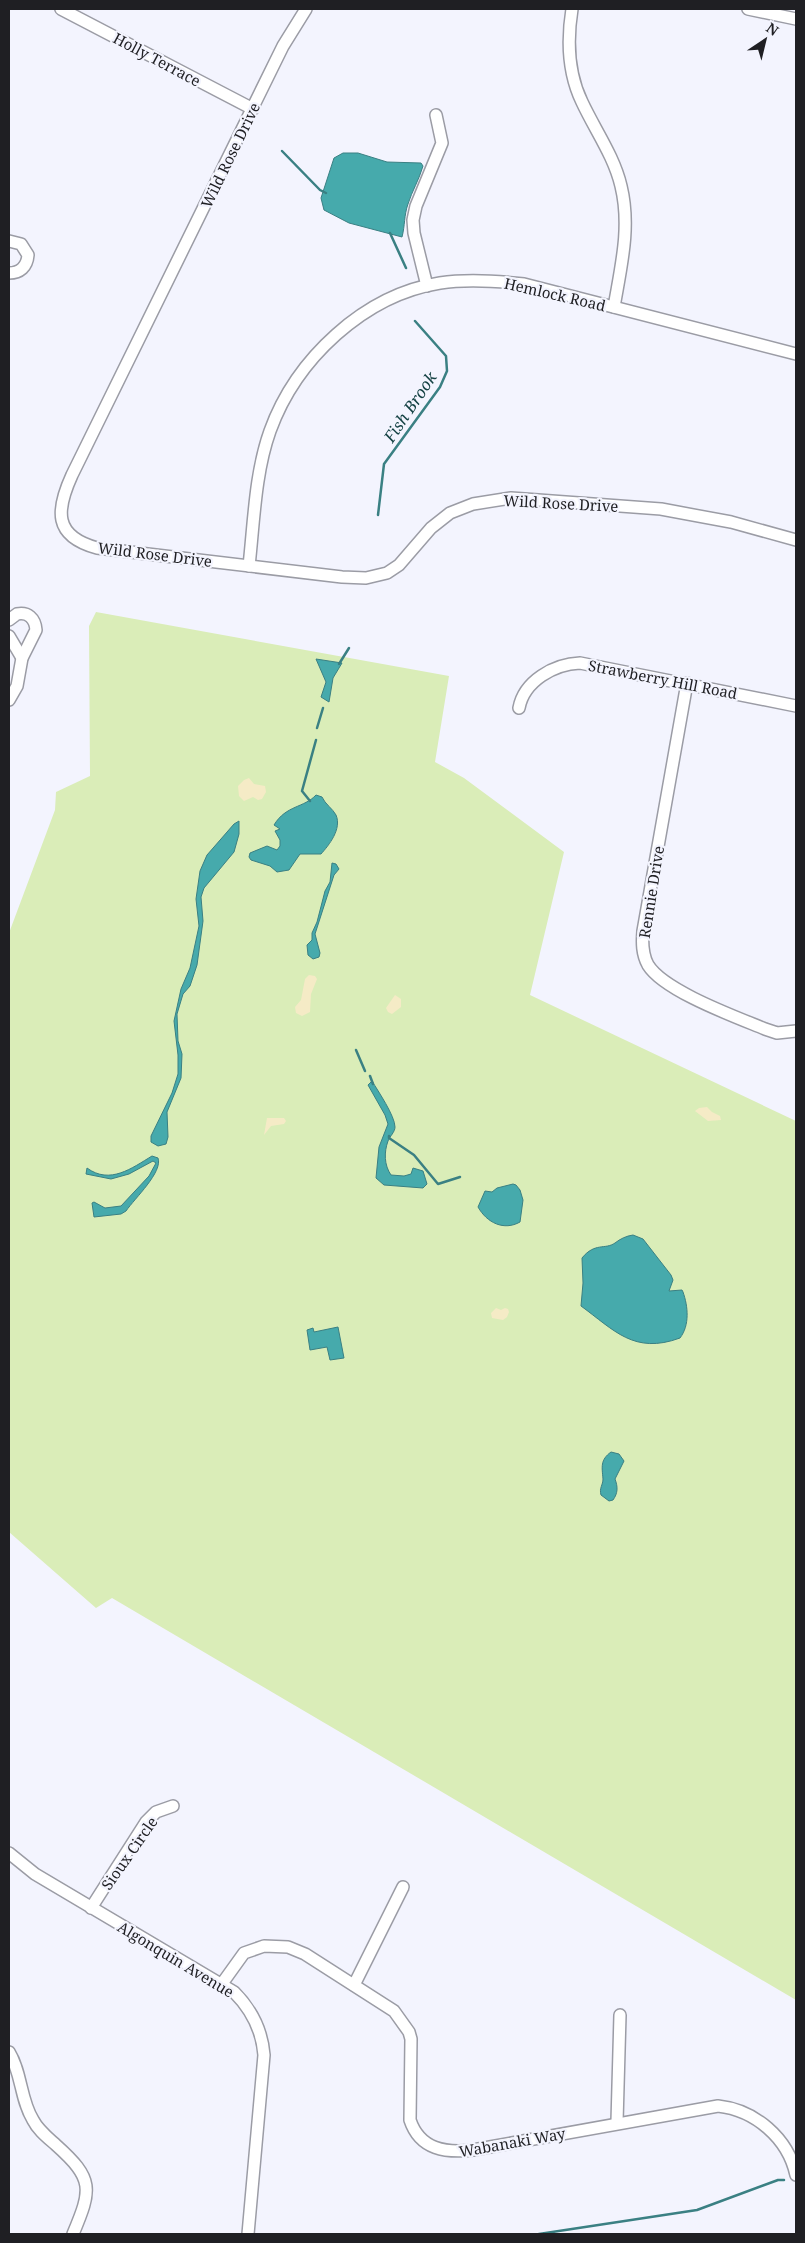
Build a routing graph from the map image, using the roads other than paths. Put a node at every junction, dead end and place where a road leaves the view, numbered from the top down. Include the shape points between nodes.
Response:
1 (61, 9) edge
2 (306, 9) edge
3 (572, 9) edge
4 (748, 9) edge
5 (796, 19) edge
6 (253, 109) junction
7 (436, 115) dead end
8 (9, 241) edge
9 (9, 273) edge
10 (427, 286) junction
11 (614, 307) junction
12 (796, 354) edge
13 (796, 540) edge
14 (249, 566) junction
15 (9, 620) edge
16 (9, 636) edge
17 (22, 658) junction
18 (687, 683) junction
19 (9, 700) edge
20 (796, 706) edge
21 (519, 708) dead end
22 (796, 1031) edge
23 (173, 1806) dead end
24 (9, 1853) edge
25 (403, 1887) dead end
26 (91, 1908) junction
27 (221, 1985) junction
28 (354, 1985) junction
29 (620, 2014) dead end
30 (9, 2052) edge
31 (617, 2122) junction
32 (796, 2175) edge
33 (73, 2234) edge
34 (248, 2234) edge

1 - 6 street, Holly Terrace
2 - 6 street, Wild Rose Drive via 283,46
3 - 11 street via 568,35 576,87 615,167 624,204 625,240
4 - 5 street
6 - 14 street, Wild Rose Drive via 72,474 60,506 65,528 86,545
7 - 10 street via 442,143 413,220
8 - 9 street via 23,246 28,259 21,270
10 - 11 street, Hemlock Road via 457,282 508,282
10 - 14 street, Hemlock Road via 381,304 345,327 302,371 270,430 262,461
11 - 12 street, Hemlock Road
13 - 14 street, Wild Rose Drive via 731,522 669,510 511,498 473,504 450,513 431,528 400,565 387,573 366,578 342,577
15 - 17 street via 23,613 35,623 35,633
16 - 17 street
17 - 19 street via 18,686
18 - 20 street, Strawberry Hill Road
18 - 21 street, Strawberry Hill Road via 595,665 564,665 549,671 526,690
18 - 22 street, Rennie Drive via 643,931 644,954 654,972 669,985 765,1029 777,1033
23 - 26 street, Sioux Circle via 156,1812 146,1822
24 - 26 street, Algonquin Avenue via 35,1874
25 - 28 street
26 - 27 street, Algonquin Avenue
27 - 28 street, Wabanaki Way via 244,1953 277,1945 305,1954
27 - 34 street, Algonquin Avenue via 243,2002 253,2016 262,2039 263,2071
28 - 31 street, Wabanaki Way via 394,2011 409,2032 412,2048 410,2120 418,2138 428,2144 454,2152
29 - 31 street
30 - 33 street via 18,2070 32,2119 84,2174 86,2194
31 - 32 street, Wabanaki Way via 718,2106 734,2108 776,2135 788,2151

